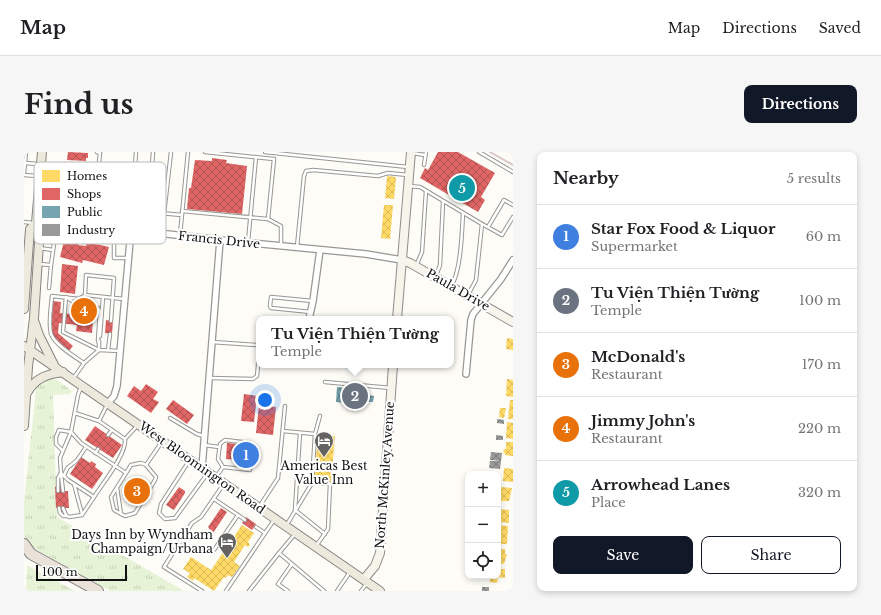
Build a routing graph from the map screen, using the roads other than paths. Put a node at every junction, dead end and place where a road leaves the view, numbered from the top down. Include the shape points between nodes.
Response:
1 (26, 152) edge
2 (42, 152) edge
3 (97, 152) edge
4 (136, 152) edge
5 (153, 152) edge
6 (171, 152) edge
7 (188, 152) edge
8 (205, 152) edge
9 (265, 152) edge
10 (479, 152) edge
11 (411, 153) edge
12 (425, 154) edge
13 (256, 158) junction
14 (41, 162) edge
15 (99, 162) edge
16 (135, 162) edge
17 (152, 162) edge
18 (25, 163) edge
19 (424, 165) dead end
20 (410, 171) junction
21 (513, 172) edge
22 (24, 174) edge
23 (34, 175) edge
24 (408, 186) junction
25 (426, 191) junction
26 (166, 196) edge
27 (443, 202) junction
28 (513, 205) edge
29 (182, 211) junction
30 (463, 213) junction
31 (166, 214) edge
32 (182, 215) junction
33 (513, 217) edge
34 (250, 218) junction
35 (268, 219) junction
36 (24, 222) edge
37 (34, 223) edge
38 (482, 224) junction
39 (34, 225) edge
40 (488, 227) junction
41 (27, 233) edge
42 (166, 234) edge
43 (180, 236) junction
44 (220, 240) junction
45 (248, 242) junction
46 (38, 244) edge
47 (54, 244) edge
48 (114, 244) edge
49 (130, 244) edge
50 (281, 246) junction
51 (297, 247) junction
52 (38, 248) junction
53 (53, 250) junction
54 (320, 250) junction
55 (128, 258) junction
56 (402, 260) junction
57 (513, 260) edge
58 (37, 264) junction
59 (51, 265) junction
60 (416, 266) junction
61 (436, 277) junction
62 (451, 286) junction
63 (49, 288) dead end
64 (85, 295) junction
65 (468, 296) junction
66 (103, 297) junction
67 (66, 298) junction
68 (112, 298) junction
69 (124, 299) junction
70 (313, 301) junction
71 (482, 304) junction
72 (24, 308) edge
73 (311, 312) junction
74 (310, 316) edge
75 (397, 316) edge
76 (34, 318) junction
77 (111, 321) dead end
78 (513, 322) edge
79 (110, 334) dead end
80 (212, 342) junction
81 (99, 343) junction
82 (256, 345) edge
83 (27, 348) edge
84 (98, 350) junction
85 (108, 350) junction
86 (120, 351) junction
87 (84, 363) junction
88 (54, 367) junction
89 (258, 368) edge
90 (393, 368) edge
91 (63, 372) junction
92 (466, 374) dead end
93 (209, 378) junction
94 (73, 379) junction
95 (325, 382) dead end
96 (82, 386) junction
97 (391, 388) junction
98 (26, 396) junction
99 (108, 403) junction
100 (285, 406) dead end
101 (75, 412) junction
102 (320, 416) dead end
103 (170, 418) dead end
104 (99, 421) junction
105 (138, 424) junction
106 (24, 426) edge
107 (112, 430) junction
108 (283, 431) junction
109 (72, 432) junction
110 (300, 433) junction
111 (315, 434) junction
112 (108, 435) dead end
113 (205, 436) junction
114 (125, 438) junction
115 (163, 441) junction
116 (204, 445) junction
117 (86, 447) junction
118 (219, 447) junction
119 (98, 449) dead end
120 (63, 451) junction
121 (95, 453) junction
122 (190, 460) junction
123 (116, 466) junction
124 (146, 466) junction
125 (224, 467) junction
126 (61, 473) junction
127 (126, 473) junction
128 (209, 473) junction
129 (64, 476) junction
130 (224, 483) junction
131 (312, 483) junction
132 (74, 484) junction
133 (117, 487) junction
134 (58, 491) dead end
135 (63, 491) dead end
136 (94, 497) junction
137 (214, 499) junction
138 (259, 507) junction
139 (59, 508) dead end
140 (63, 508) dead end
141 (295, 510) junction
142 (121, 514) junction
143 (82, 515) junction
144 (238, 515) junction
145 (69, 517) junction
146 (275, 518) junction
147 (245, 520) dead end
148 (286, 526) junction
149 (256, 527) dead end
150 (265, 534) junction
151 (296, 534) junction
152 (324, 534) junction
153 (24, 544) edge
154 (316, 547) junction
155 (214, 550) dead end
156 (279, 553) junction
157 (27, 554) edge
158 (292, 564) junction
159 (351, 571) junction
160 (366, 581) junction
161 (98, 591) edge
162 (202, 591) edge
163 (226, 591) edge
164 (249, 591) edge
165 (288, 591) edge
166 (324, 591) edge
167 (337, 591) edge
168 (361, 591) edge
169 (380, 591) edge

1 - 18 lane
2 - 14 main road
3 - 15 lane via 100,153
4 - 16 lane
5 - 17 lane
6 - 26 lane
7 - 29 lane
8 - 13 lane
9 - 20 lane
10 - 21 lane
11 - 12 lane
11 - 20 street
12 - 19 lane
13 - 34 lane
13 - 35 lane via 274,159
18 - 22 lane
20 - 24 street
20 - 51 lane via 378,176 306,171
22 - 23 lane
24 - 25 lane via 420,187
24 - 56 street
25 - 27 lane
25 - 60 lane via 422,252
27 - 30 lane
27 - 61 lane via 440,265
28 - 40 lane via 504,200
29 - 32 lane
29 - 34 lane
30 - 38 lane
30 - 62 lane via 458,268
31 - 32 lane
32 - 43 lane
33 - 40 lane via 502,235
34 - 35 lane
34 - 45 lane
35 - 50 lane via 281,226
36 - 37 lane
38 - 40 lane
38 - 65 lane via 476,280
39 - 41 main road
41 - 72 main road
42 - 43 street, Francis Drive
43 - 44 street, Francis Drive
44 - 45 street, Francis Drive
44 - 80 street
45 - 50 street, Francis Drive
46 - 52 main road
47 - 53 lane
48 - 55 lane via 114,258
49 - 55 street
50 - 51 street, Francis Drive
51 - 54 street, Francis Drive
52 - 53 lane
52 - 58 main road
53 - 59 lane
54 - 56 street, Francis Drive
54 - 70 street
55 - 69 street
56 - 60 street, Paula Drive
56 - 75 street
57 - 71 street
58 - 59 lane
58 - 76 main road
59 - 63 lane
60 - 61 street, Paula Drive
61 - 62 street, Paula Drive
62 - 65 street, Paula Drive
64 - 66 lane
64 - 67 lane via 79,299
64 - 68 lane via 86,275 114,278
65 - 71 street, Paula Drive
66 - 68 lane
66 - 81 lane
67 - 81 lane via 78,305 98,308
67 - 84 lane via 63,332
67 - 87 lane via 52,296 50,329 56,342
68 - 69 lane
68 - 77 lane
69 - 86 street
70 - 73 street
70 - 73 lane via 271,297 271,308
71 - 78 street, Paula Drive
71 - 92 street via 471,320
73 - 74 street
76 - 83 main road
76 - 88 main road
79 - 85 lane
80 - 82 lane
80 - 93 street
81 - 84 lane
83 - 88 main road, West Bloomington Road
83 - 98 main road
84 - 85 lane
84 - 87 lane
85 - 86 lane
86 - 99 street via 117,386 114,396
87 - 94 lane
88 - 91 main road, West Bloomington Road
89 - 93 lane via 254,379
90 - 97 street, North McKinley Avenue
91 - 94 main road, West Bloomington Road
91 - 98 main road via 40,378
93 - 113 street
94 - 96 main road, West Bloomington Road
95 - 97 lane
96 - 99 main road, West Bloomington Road
96 - 101 lane
97 - 160 street, North McKinley Avenue via 380,553
98 - 106 main road
99 - 104 lane
99 - 105 main road, West Bloomington Road
100 - 108 lane
101 - 104 lane
101 - 109 lane
102 - 111 lane
103 - 113 lane
104 - 107 lane
105 - 114 lane
105 - 115 main road, West Bloomington Road
107 - 112 lane
107 - 114 lane
108 - 110 lane
108 - 138 lane via 278,478
109 - 117 lane
109 - 120 lane
109 - 120 lane via 59,430 56,444
110 - 111 lane
110 - 141 lane
111 - 131 lane
113 - 116 street
114 - 123 lane via 126,443
115 - 122 main road, West Bloomington Road
115 - 124 lane
116 - 118 lane
116 - 128 street
117 - 121 lane
117 - 129 lane via 77,460 66,469
118 - 125 lane via 218,459
118 - 125 lane via 225,440 250,443 253,446 250,470
119 - 121 lane
120 - 126 lane via 60,458
121 - 123 lane
122 - 128 main road, West Bloomington Road
122 - 128 lane via 162,504 159,513 165,519 175,518
123 - 127 lane
123 - 136 lane
124 - 127 lane via 131,465
124 - 142 lane via 156,477 155,480 135,513 125,516
125 - 128 lane
126 - 129 lane
126 - 134 lane via 58,478
126 - 135 lane
127 - 133 lane
128 - 130 main road, West Bloomington Road
129 - 132 lane
130 - 137 lane
130 - 138 main road, West Bloomington Road
131 - 141 lane
131 - 152 lane via 330,484 328,529
132 - 136 lane
132 - 143 lane
133 - 142 lane
133 - 142 lane via 111,497 114,510
136 - 143 lane
137 - 144 lane
137 - 162 lane via 201,517 192,523 164,566
138 - 146 main road, West Bloomington Road
139 - 145 lane via 63,516
140 - 145 lane
141 - 148 lane
141 - 152 lane
143 - 145 lane
144 - 147 lane
144 - 155 lane
146 - 148 main road, West Bloomington Road
146 - 150 lane
148 - 151 main road, West Bloomington Road
149 - 150 lane
150 - 163 lane
151 - 154 main road, West Bloomington Road
151 - 156 lane
152 - 154 lane
153 - 157 highway
154 - 159 main road, West Bloomington Road
156 - 158 lane
156 - 164 lane
157 - 161 highway
158 - 165 lane via 278,584
158 - 166 lane
159 - 160 main road, West Bloomington Road
159 - 167 lane
160 - 168 lane
160 - 169 main road, West Bloomington Road

